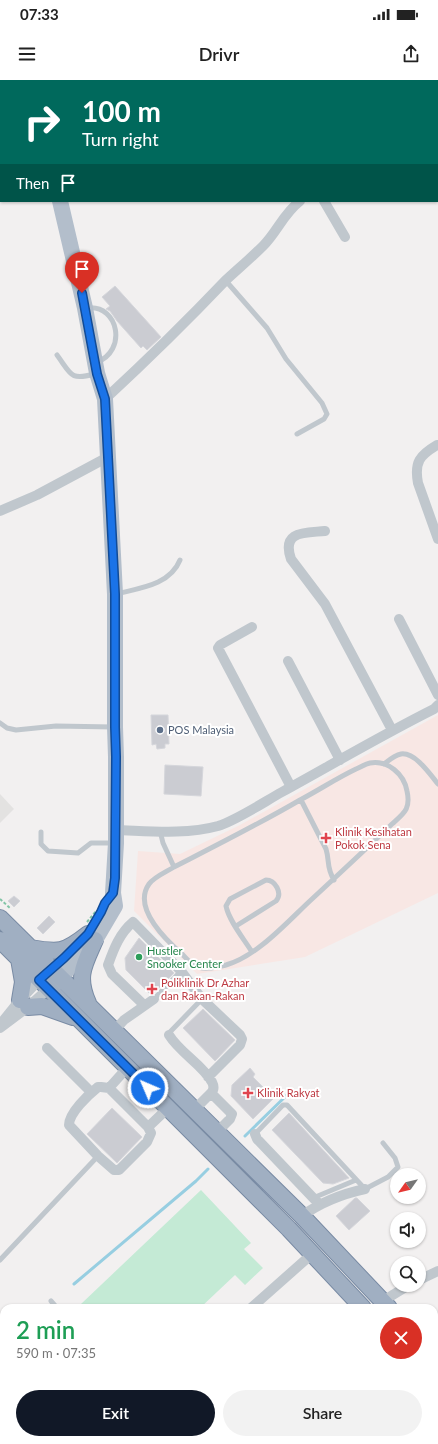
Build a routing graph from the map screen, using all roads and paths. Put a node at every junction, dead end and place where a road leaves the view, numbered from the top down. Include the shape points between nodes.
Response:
1 (64, 202) edge
2 (299, 202) edge
3 (325, 202) edge
4 (345, 238) dead end
5 (226, 281) junction
6 (85, 308) junction
7 (58, 355) dead end
8 (96, 368) junction
9 (105, 399) junction
10 (297, 434) dead end
11 (437, 445) edge
12 (108, 457) junction
13 (0, 511) edge
14 (325, 532) dead end
15 (438, 539) edge
16 (180, 560) dead end
17 (115, 594) junction
18 (399, 619) dead end
19 (252, 627) dead end
20 (288, 661) dead end
21 (438, 695) edge
22 (438, 705) edge
23 (0, 723) edge
24 (115, 727) junction
25 (392, 730) junction
26 (340, 760) junction
27 (384, 764) junction
28 (438, 784) edge
29 (290, 787) junction
30 (300, 800) junction
31 (160, 831) junction
32 (41, 832) dead end
33 (116, 837) junction
34 (174, 867) junction
35 (334, 880) junction
36 (0, 898) edge
37 (99, 908) dead end
38 (6, 914) edge
39 (236, 926) junction
40 (89, 932) junction
41 (0, 940) edge
42 (252, 952) junction
43 (24, 953) junction
44 (180, 971) junction
45 (57, 973) junction
46 (44, 985) junction
47 (154, 998) joint
48 (202, 999) junction
49 (24, 1003) junction
50 (144, 1005) junction
51 (90, 1006) junction
52 (78, 1019) junction
53 (0, 1024) edge
54 (0, 1028) edge
55 (114, 1031) junction
56 (169, 1035) joint
57 (46, 1048) dead end
58 (127, 1068) junction
59 (208, 1077) junction
60 (109, 1088) junction
61 (91, 1092) junction
62 (211, 1093) junction
63 (168, 1108) junction
64 (194, 1110) junction
65 (148, 1128) junction
66 (217, 1132) junction
67 (255, 1134) joint
68 (384, 1143) dead end
69 (98, 1156) junction
70 (356, 1180) junction
71 (365, 1189) junction
72 (316, 1201) junction
73 (302, 1216) junction
74 (312, 1254) junction
75 (0, 1260) edge
76 (438, 1271) edge
77 (426, 1277) edge
78 (398, 1292) edge
79 (51, 1301) dead end
80 (54, 1304) edge
81 (256, 1304) edge
82 (358, 1304) edge
83 (385, 1304) edge
84 (387, 1304) edge

1 - 6 main road
2 - 5 street via 288,211 271,237
3 - 4 street
5 - 9 street via 153,355
5 - 10 lane via 268,328 286,359 322,403 327,414 324,419
6 - 8 main road
6 - 8 lane via 91,307 108,315 116,331 113,348
7 - 8 lane via 74,376 82,378
8 - 9 main road
9 - 12 main road
11 - 15 street via 419,459 416,475
12 - 13 street via 37,495
12 - 17 main road
14 - 25 street via 296,534 290,539 288,550 291,559 325,604
16 - 17 lane via 176,568 164,579 148,586
17 - 24 main road
18 - 21 street
19 - 29 street via 218,648
20 - 26 street
22 - 25 street
23 - 24 lane via 16,730 56,726
24 - 33 main road
25 - 26 street
26 - 29 street
27 - 28 lane via 400,754 409,755
27 - 30 lane via 369,763
27 - 35 lane via 395,769 401,776 406,786 409,805
29 - 31 street via 219,825 187,831
30 - 34 lane
30 - 35 lane via 326,849 327,868
31 - 33 street
31 - 34 lane
32 - 33 lane via 41,844 48,851 78,853 91,843
33 - 40 main road via 113,893 115,906
34 - 42 lane via 154,879 146,892 145,904 150,918 164,937 194,965 202,968 225,965
35 - 42 lane
36 - 38 path
37 - 40 path
38 - 43 highway
39 - 39 lane via 227,911 226,906 230,899 266,880 273,882 280,894 276,901
39 - 42 lane
40 - 43 highway via 77,942 57,951
40 - 45 main road
40 - 51 highway via 82,970 83,988
41 - 43 highway
43 - 45 highway
43 - 46 highway
43 - 49 highway
44 - 47 lane
44 - 48 street
44 - 50 street via 133,922 128,926 114,948 108,965 109,970
45 - 46 main road
45 - 51 highway
46 - 49 street
46 - 52 highway
47 - 50 street
48 - 56 lane
48 - 59 street via 242,1039 240,1045
49 - 52 highway via 42,1006
49 - 53 street
49 - 54 street
50 - 55 street
51 - 55 highway
52 - 58 highway
55 - 64 highway
56 - 59 street
57 - 61 street
58 - 60 street
58 - 63 highway
59 - 62 street via 213,1086
60 - 61 street via 101,1086
60 - 65 street
61 - 69 street via 70,1116 69,1125
62 - 64 street
62 - 66 street via 232,1114
63 - 65 street
63 - 74 highway
64 - 66 highway
65 - 69 street via 151,1133 147,1142 119,1170 114,1170
66 - 73 highway
67 - 70 lane via 283,1105 287,1104
67 - 72 street
68 - 71 lane via 398,1167 388,1177
69 - 75 lane
70 - 71 lane
70 - 72 lane
71 - 72 street
72 - 73 street
73 - 83 highway
74 - 81 street
74 - 82 highway
76 - 77 street
78 - 84 street via 391,1296
79 - 80 lane

